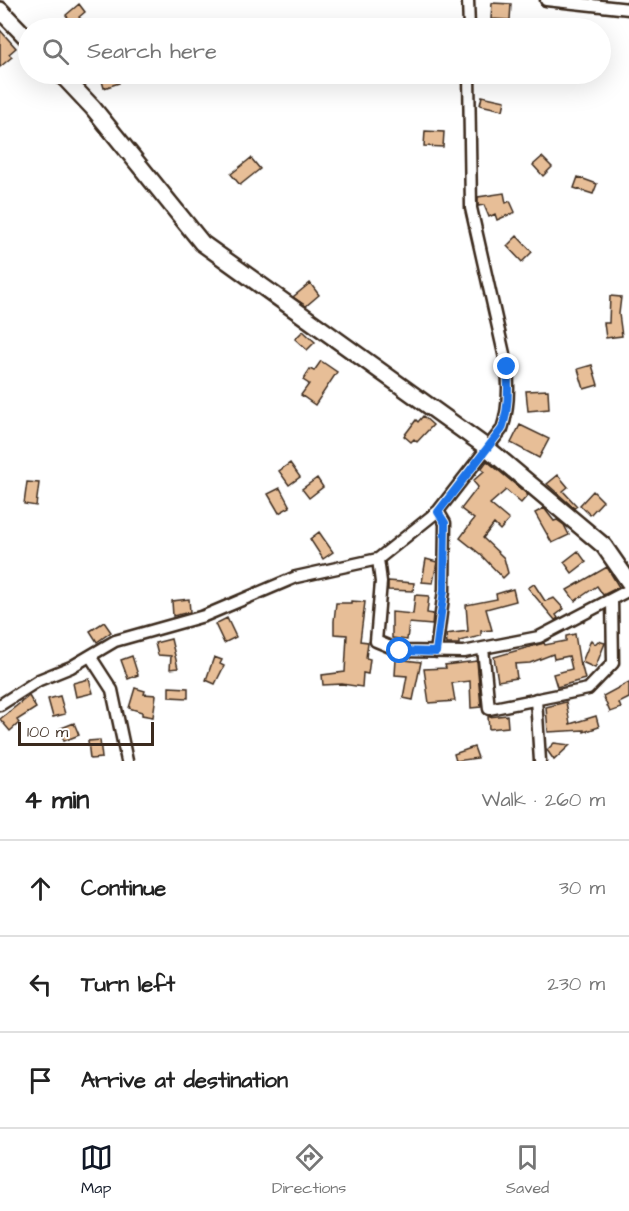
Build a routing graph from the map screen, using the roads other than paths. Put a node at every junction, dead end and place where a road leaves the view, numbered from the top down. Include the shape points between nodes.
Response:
1 (468, 0) edge
2 (546, 0) edge
3 (629, 9) edge
4 (0, 10) edge
5 (469, 18) edge
6 (18, 29) edge
7 (71, 84) edge
8 (469, 84) edge
9 (486, 447) junction
10 (438, 512) junction
11 (378, 559) junction
12 (629, 582) edge
13 (629, 590) edge
14 (612, 599) junction
15 (483, 648) junction
16 (436, 652) junction
17 (90, 656) junction
18 (536, 699) junction
19 (0, 705) edge
20 (127, 761) edge
21 (540, 761) edge

1 - 5 street
2 - 3 street
4 - 6 street
7 - 9 street via 202,243
8 - 9 street via 471,208 509,388 502,429
9 - 10 street
9 - 12 street via 604,546
10 - 11 street
10 - 16 street via 445,523 444,590
11 - 16 street via 381,582 376,641 400,651
11 - 17 street via 296,577 204,616 115,641
13 - 14 street
14 - 15 street via 539,637
14 - 18 street via 613,663 588,689
15 - 16 street
15 - 18 street via 489,709
17 - 19 street via 39,680
17 - 20 street via 112,690
18 - 21 street

